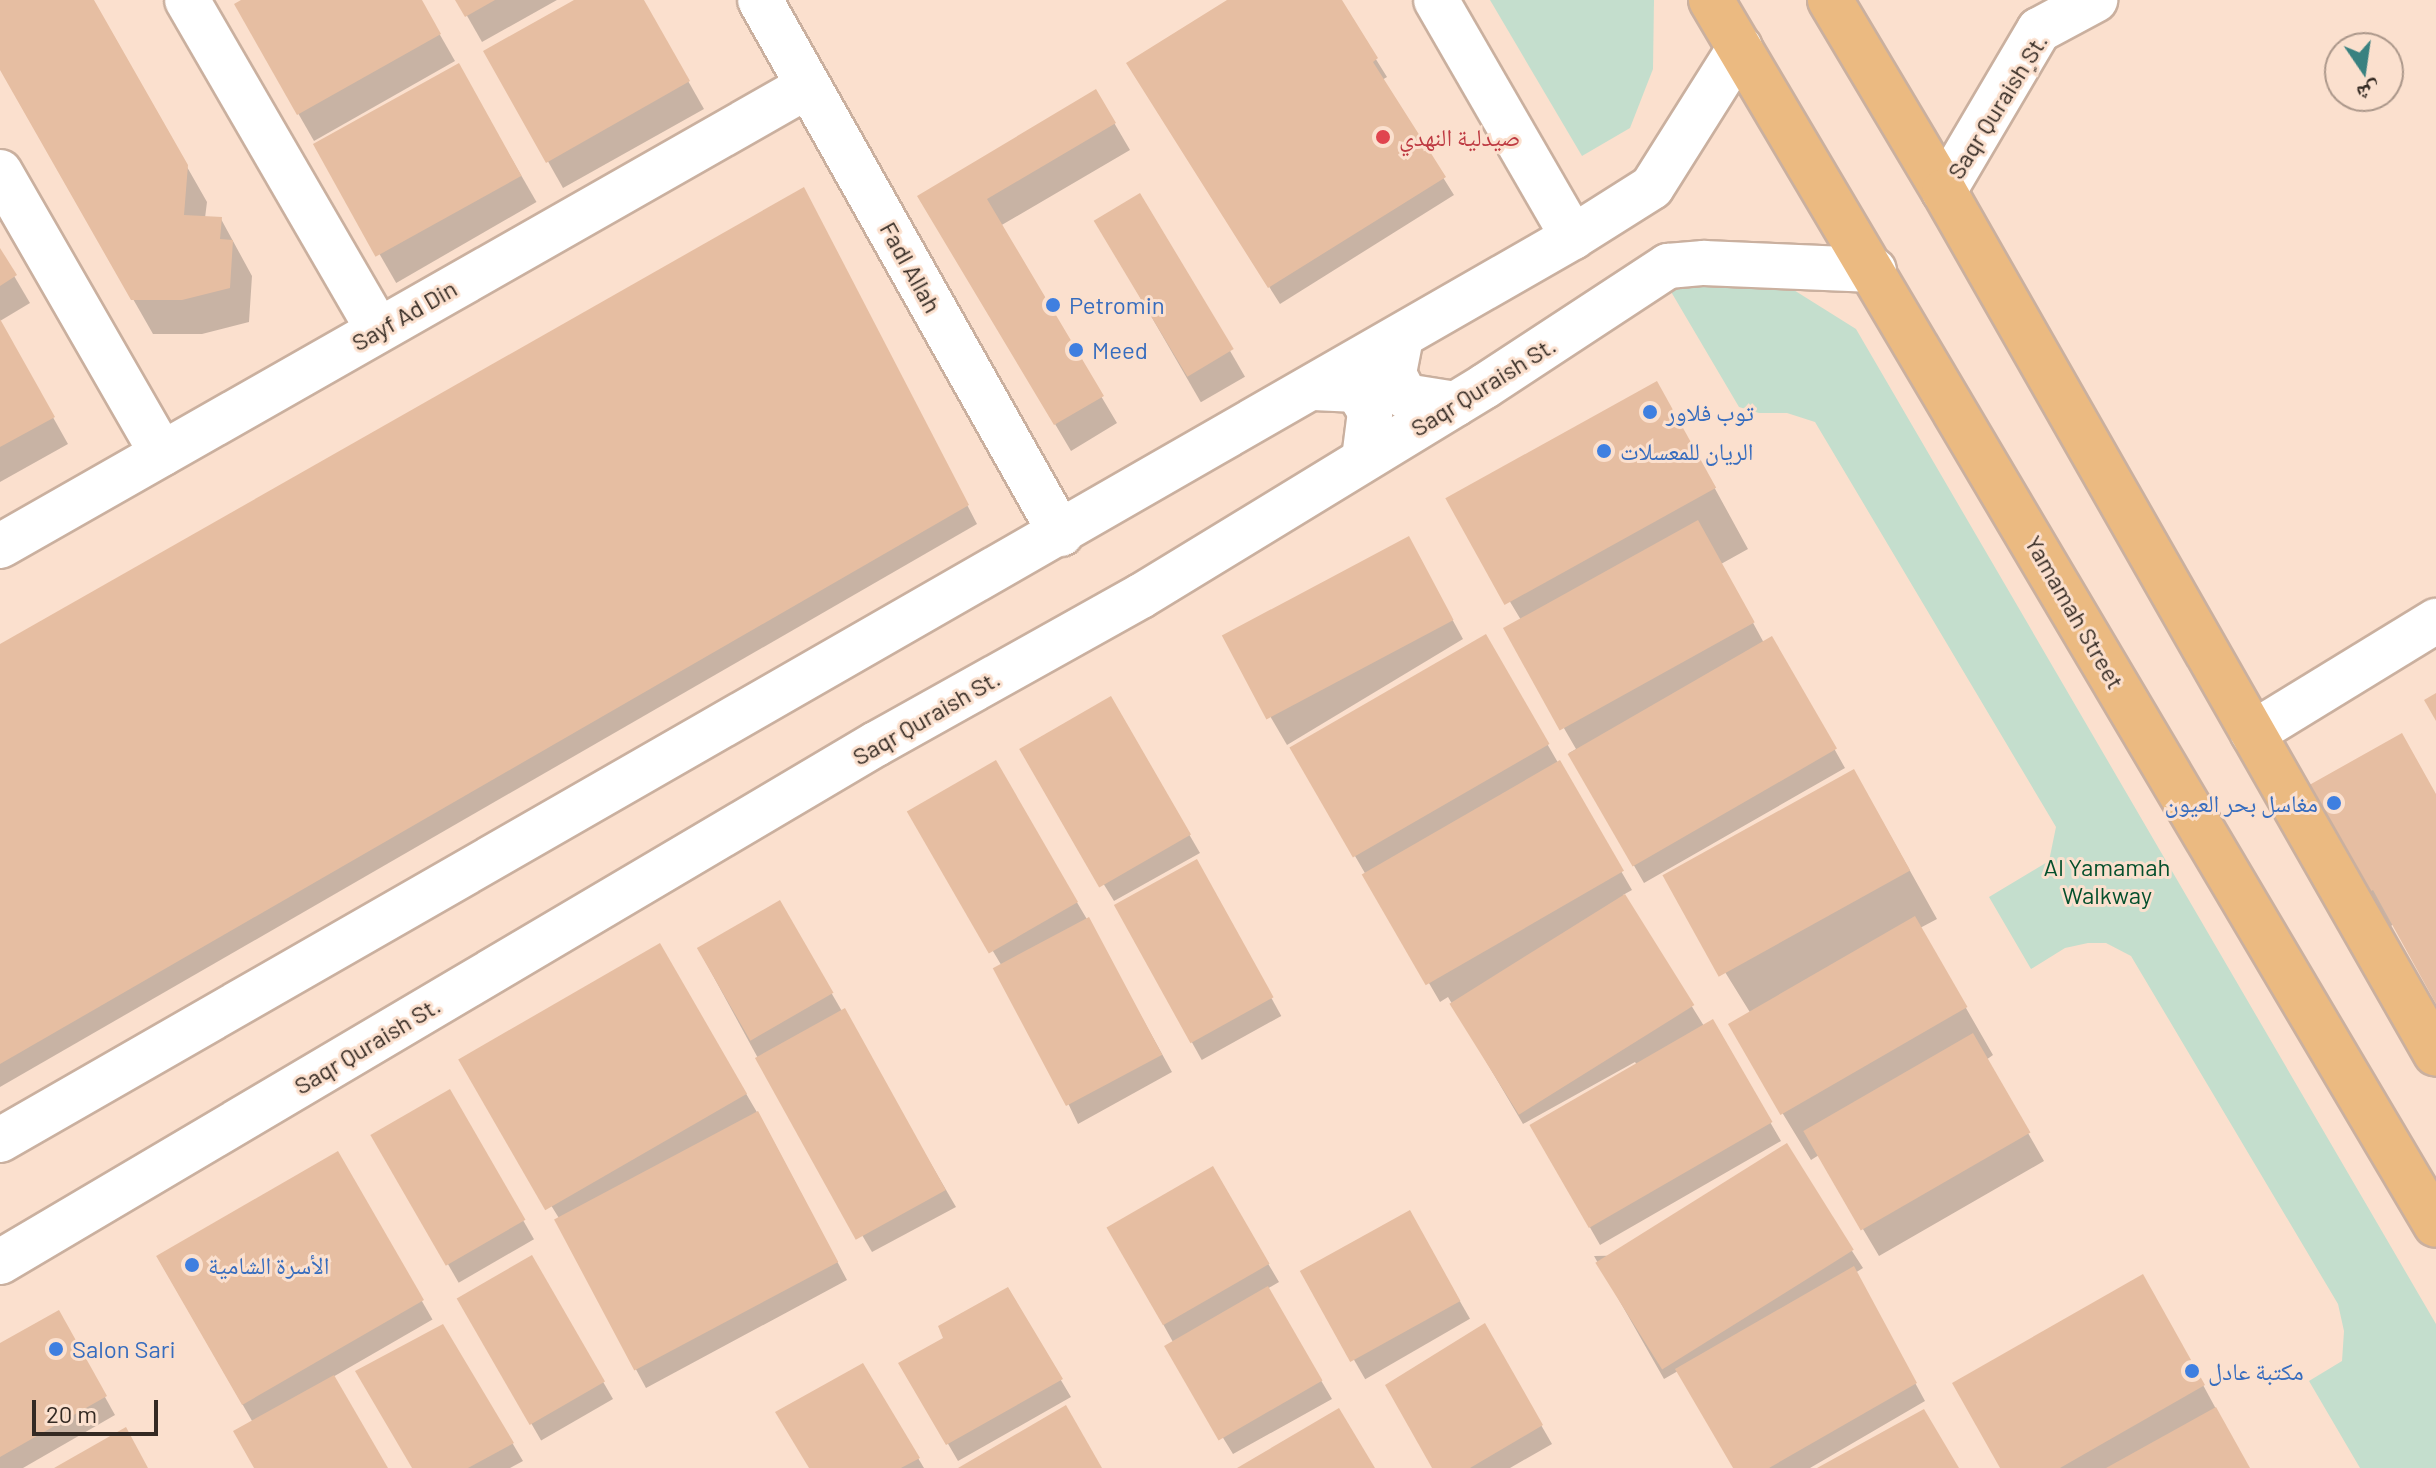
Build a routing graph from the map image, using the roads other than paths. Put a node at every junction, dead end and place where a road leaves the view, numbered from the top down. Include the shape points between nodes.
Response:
1 (187, 0) edge
2 (760, 0) edge
3 (1436, 0) edge
4 (1711, 0) edge
5 (1830, 0) edge
6 (2095, 0) edge
7 (1740, 47) junction
8 (808, 86) junction
9 (0, 172) edge
10 (1944, 191) junction
11 (1573, 237) junction
12 (1874, 270) junction
13 (378, 330) junction
14 (1401, 337) junction
15 (1314, 388) junction
16 (1455, 404) junction
17 (162, 454) junction
18 (1364, 459) junction
19 (1061, 534) junction
20 (0, 546) edge
21 (2436, 621) edge
22 (2253, 733) junction
23 (2436, 1054) edge
24 (0, 1140) edge
25 (2436, 1225) edge
26 (0, 1262) edge

1 - 13 street
2 - 8 street, Fadl Allah
3 - 11 street
4 - 7 main road, Yamamah Street
5 - 10 main road
6 - 10 street, Saqr Quraish ٍSt. via 2039,30
7 - 11 street via 1652,187
7 - 12 main road, Yamamah Street
8 - 13 street, Sayf Ad Din
8 - 19 street, Fadl Allah
9 - 17 street
10 - 22 main road
11 - 14 street
12 - 16 street, Saqr Quraish St. via 1668,266
12 - 25 main road, Yamamah Street
13 - 17 street, Sayf Ad Din
14 - 15 street
14 - 16 street via 1394,374 1405,396
15 - 18 street via 1357,390 1370,412
15 - 19 street
16 - 18 street, Saqr Quraish St.
17 - 20 street, Sayf Ad Din
18 - 26 street, Saqr Quraish St. via 1141,596 876,744
19 - 24 street
21 - 22 street
22 - 23 main road

